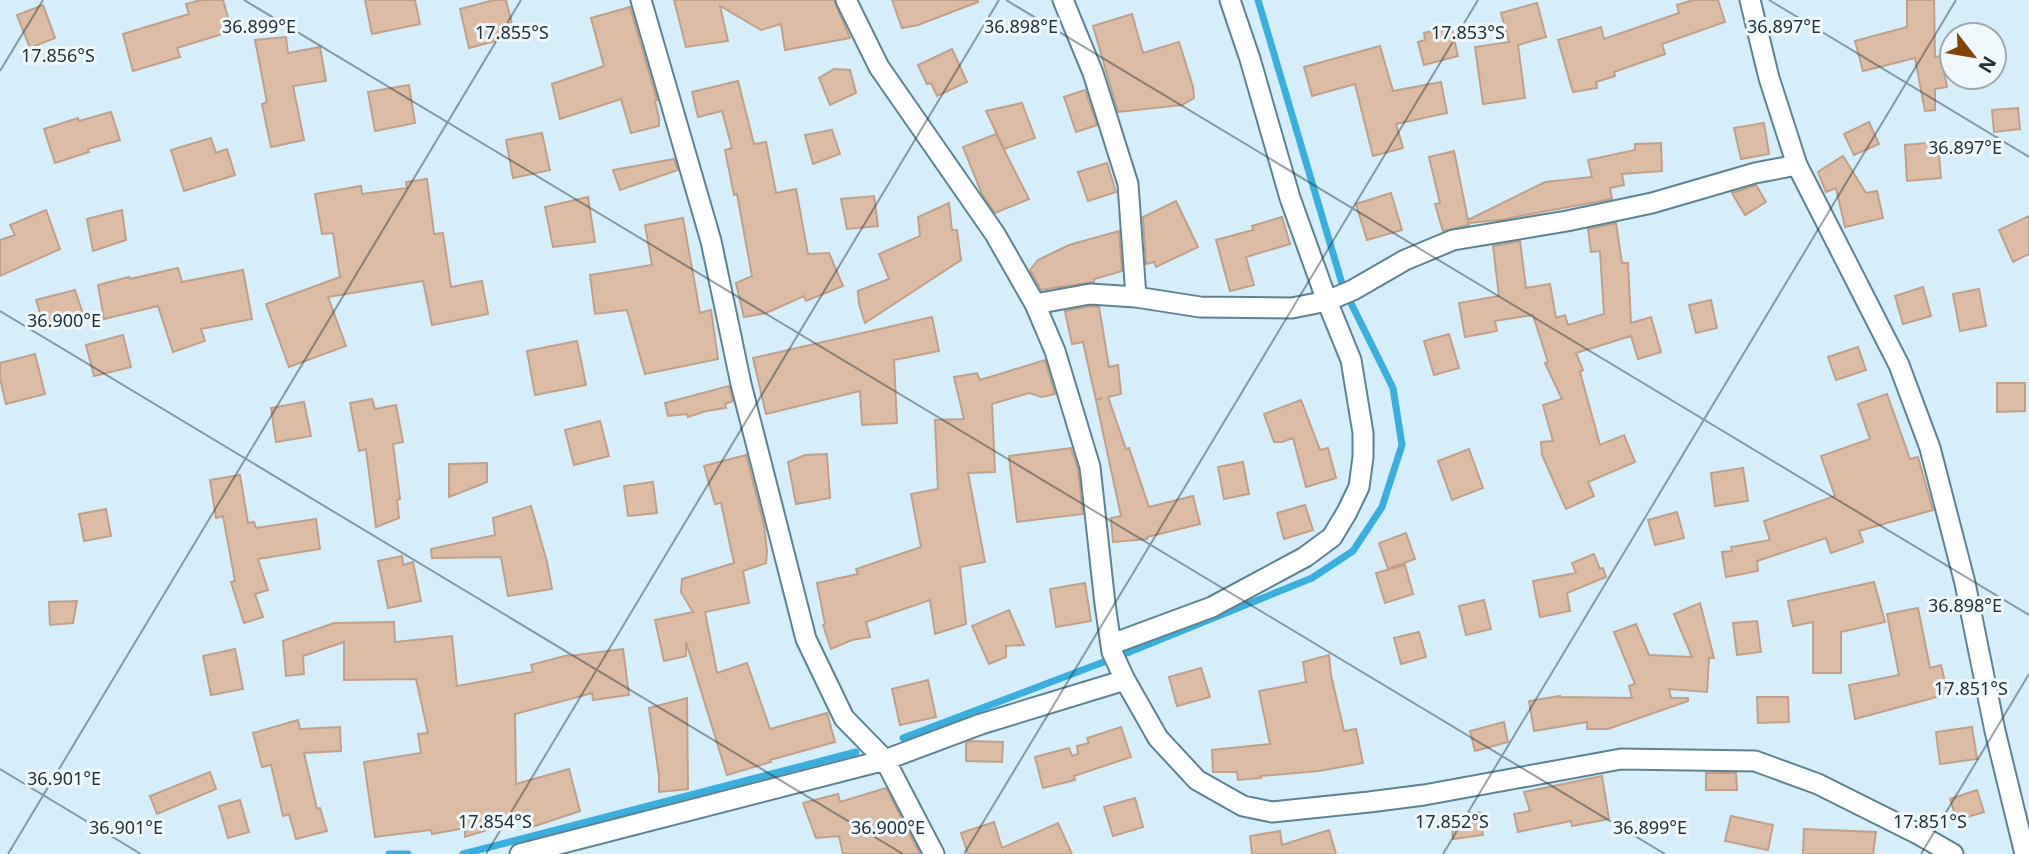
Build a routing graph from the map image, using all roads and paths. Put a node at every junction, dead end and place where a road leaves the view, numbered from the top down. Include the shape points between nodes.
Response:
1 (641, 0) edge
2 (846, 0) edge
3 (1063, 0) edge
4 (1230, 0) edge
5 (1750, 0) edge
6 (1797, 165) junction
7 (1340, 296) junction
8 (1136, 297) junction
9 (1035, 304) junction
10 (1117, 662) junction
11 (885, 760) junction
12 (520, 854) edge
13 (934, 854) edge
14 (1953, 854) edge
15 (2025, 854) edge

1 - 11 street via 711,241 741,384 806,639 844,718
2 - 9 street via 878,67 995,234
3 - 8 street via 1093,73 1128,184
4 - 7 street via 1290,198
5 - 6 street
6 - 7 street via 1640,206 1453,240
6 - 15 street via 1899,365 1930,449
7 - 8 street via 1292,308 1199,307
7 - 10 street via 1363,457 1359,487 1332,537 1305,557
8 - 9 street via 1090,294
9 - 10 street via 1055,351 1090,467 1105,604
10 - 11 street via 981,724
10 - 14 street via 1158,738 1197,780 1244,806 1272,812 1410,797 1621,759 1755,761 1818,784
11 - 12 street
11 - 13 street

